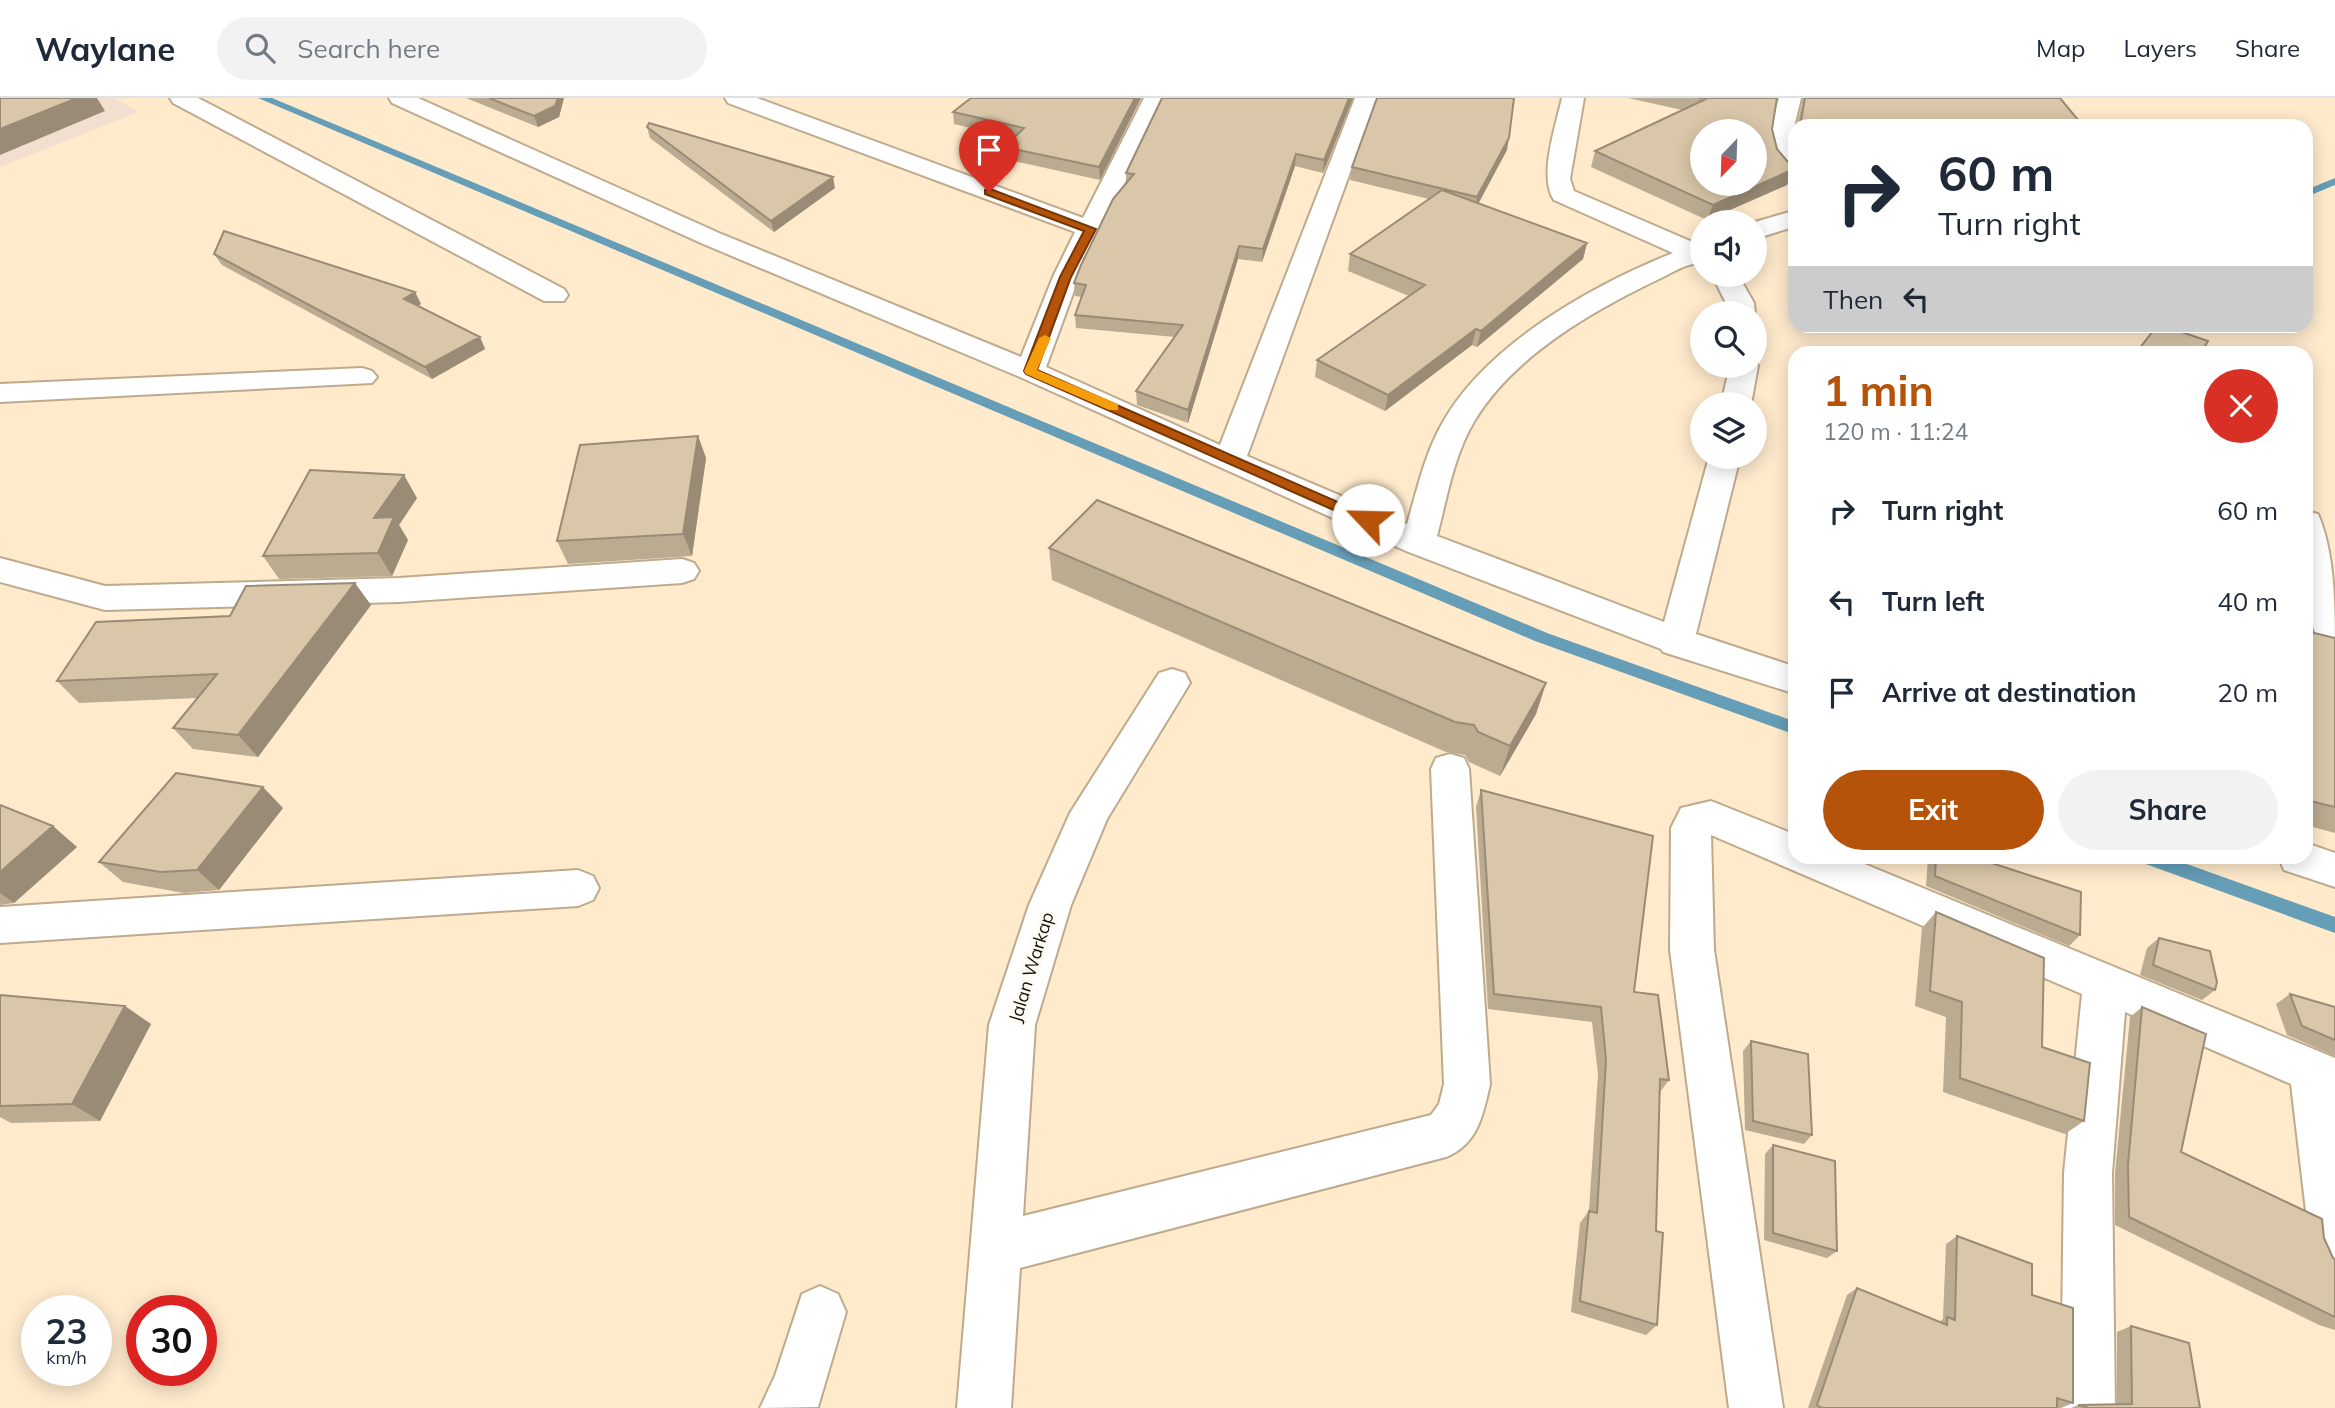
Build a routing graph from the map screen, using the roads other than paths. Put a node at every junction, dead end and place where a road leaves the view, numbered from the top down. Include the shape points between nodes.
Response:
1 (181, 98) edge
2 (400, 98) edge
3 (736, 98) edge
4 (1155, 98) edge
5 (1366, 98) edge
6 (1573, 98) edge
7 (1790, 98) edge
8 (1788, 169) edge
9 (1788, 219) edge
10 (1767, 227) edge
11 (1090, 229) junction
12 (1690, 248) edge
13 (1690, 258) edge
14 (554, 295) dead end
15 (1030, 371) junction
16 (362, 377) dead end
17 (0, 393) edge
18 (1230, 458) junction
19 (1722, 469) edge
20 (1418, 543) junction
21 (2313, 551) edge
22 (0, 570) edge
23 (682, 571) dead end
24 (2335, 638) edge
25 (1676, 643) junction
26 (1788, 678) edge
27 (1172, 682) dead end
28 (1450, 769) dead end
29 (1788, 850) edge
30 (2313, 863) edge
31 (1821, 864) edge
32 (2335, 870) edge
33 (578, 888) dead end
34 (0, 925) edge
35 (2105, 982) junction
36 (2324, 1075) edge
37 (2335, 1245) edge
38 (994, 1249) junction
39 (820, 1312) dead end
40 (788, 1408) edge
41 (984, 1408) edge
42 (1756, 1408) edge
43 (2088, 1408) edge

1 - 14 street
2 - 15 street via 710,238
3 - 11 street
4 - 11 street
5 - 18 street
6 - 12 street via 1558,179 1563,195
7 - 8 street via 1777,150
9 - 10 street
11 - 15 street
13 - 20 street via 1575,313 1476,394 1458,422 1439,470
15 - 18 street
16 - 17 street
18 - 20 street
19 - 25 street
20 - 25 street
21 - 24 street
22 - 23 street via 105,598 399,590
25 - 26 street
27 - 38 street, Jalan Warkap via 1090,813 1050,905 1012,1025
28 - 38 street via 1467,1084 1460,1113 1446,1134
29 - 42 street via 1712,817 1695,820 1691,828 1692,950
30 - 32 street
31 - 35 street
33 - 34 street
35 - 36 street
35 - 43 street via 2088,1173
36 - 37 street
38 - 41 street, Jalan Warkap
39 - 40 street via 799,1388

